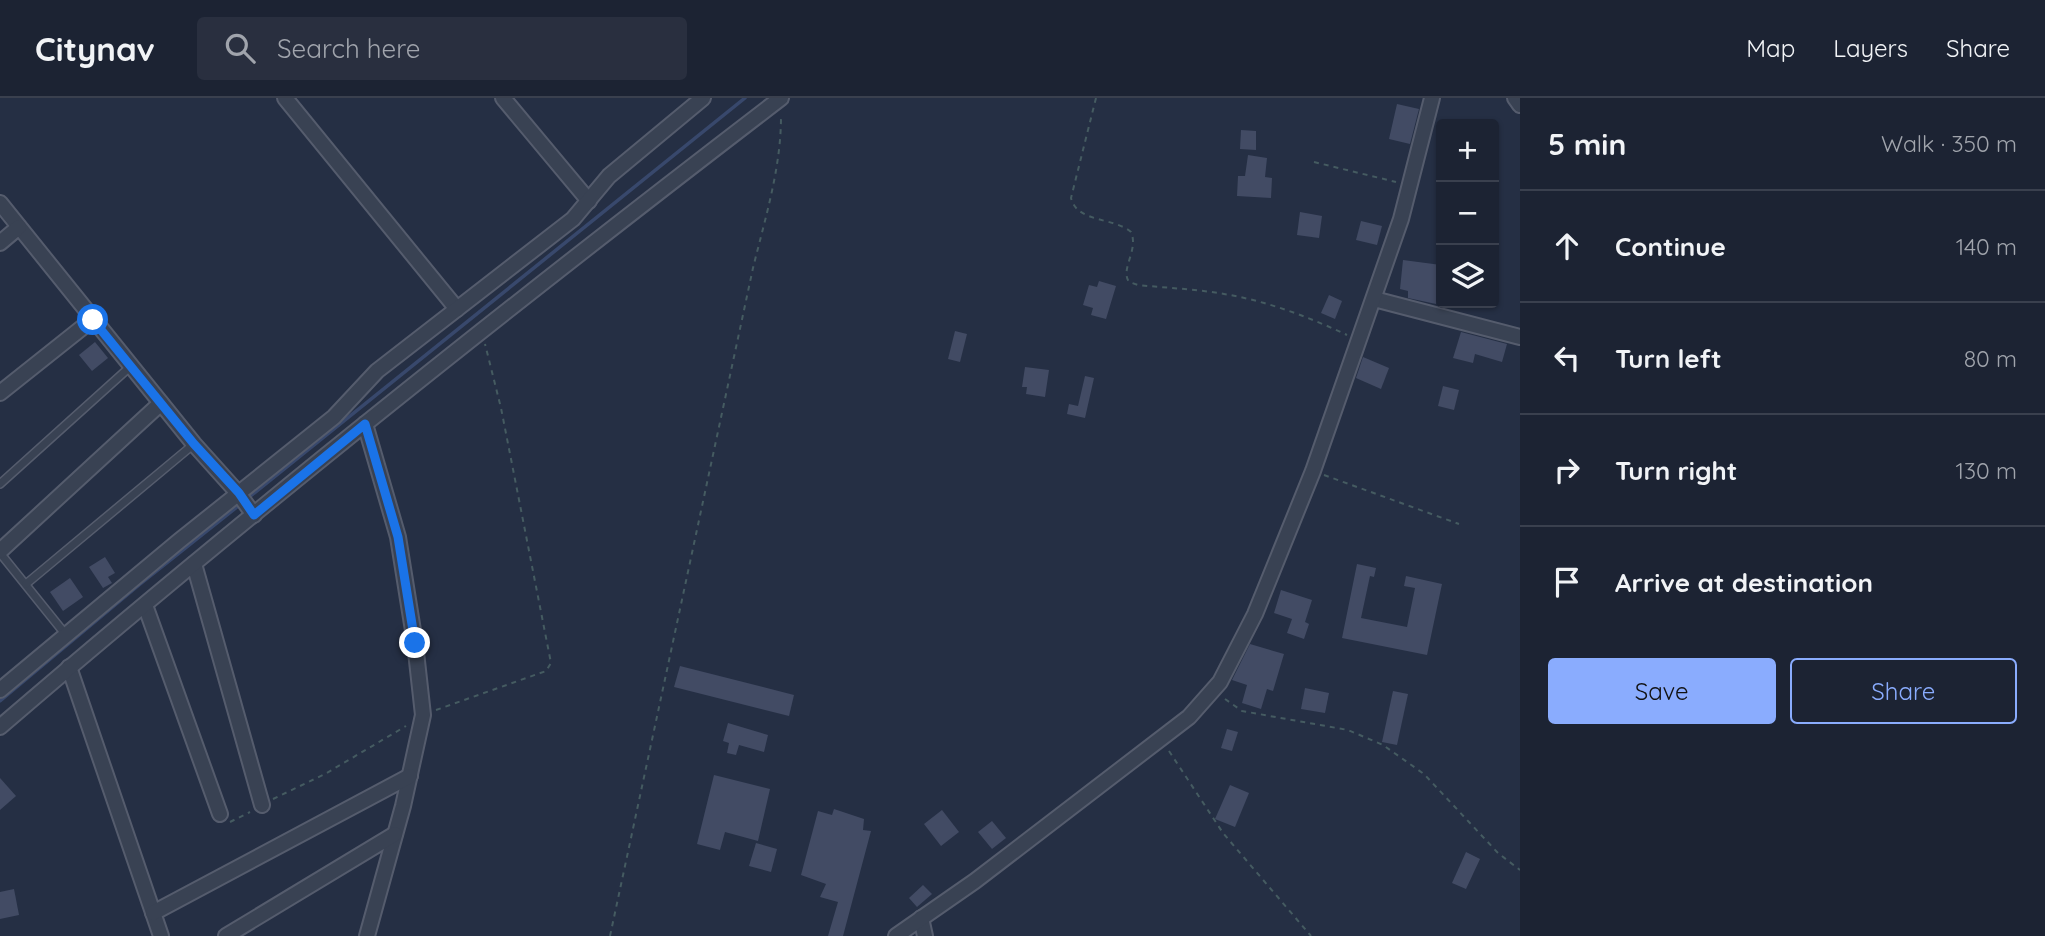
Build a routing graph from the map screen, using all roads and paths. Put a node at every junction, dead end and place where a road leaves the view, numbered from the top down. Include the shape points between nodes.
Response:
1 (285, 98) edge
2 (503, 98) edge
3 (703, 98) edge
4 (781, 98) edge
5 (1096, 98) edge
6 (1432, 98) edge
7 (1515, 98) edge
8 (1520, 105) edge
9 (1314, 162) dead end
10 (1410, 186) junction
11 (589, 201) junction
12 (0, 203) edge
13 (19, 227) junction
14 (0, 243) edge
15 (1374, 299) junction
16 (457, 309) junction
17 (93, 320) junction
18 (482, 333) junction
19 (1520, 337) edge
20 (1358, 340) junction
21 (131, 366) junction
22 (0, 393) edge
23 (161, 403) junction
24 (365, 424) junction
25 (194, 444) junction
26 (1313, 471) junction
27 (0, 484) edge
28 (246, 504) junction
29 (1459, 524) dead end
30 (0, 552) edge
31 (194, 564) junction
32 (26, 584) junction
33 (145, 605) junction
34 (66, 635) junction
35 (69, 667) junction
36 (0, 690) edge
37 (1213, 690) junction
38 (423, 715) junction
39 (0, 727) edge
40 (1161, 738) junction
41 (410, 776) junction
42 (262, 805) junction
43 (220, 814) joint
44 (395, 834) junction
45 (1520, 870) edge
46 (153, 913) junction
47 (921, 918) junction
48 (161, 936) edge
49 (226, 936) edge
50 (367, 936) edge
51 (610, 936) edge
52 (896, 936) edge
53 (925, 936) edge
54 (1311, 936) edge

1 - 16 street
2 - 11 street
3 - 11 street via 614,171
4 - 18 street
4 - 51 path via 772,190
5 - 20 path via 1072,198 1076,209 1088,216 1120,224 1131,232 1129,282 1259,302
6 - 10 street
7 - 8 street
9 - 10 path
10 - 15 street
11 - 16 street via 573,219
12 - 13 street
13 - 14 street
13 - 17 street
15 - 19 street
15 - 20 street
16 - 28 street via 377,371
17 - 21 street
17 - 22 street
18 - 24 street
18 - 38 path via 551,663 546,671
20 - 26 street
21 - 23 street
21 - 27 lane
23 - 25 street
23 - 30 street
24 - 28 street
24 - 38 street via 398,537
25 - 28 street
25 - 32 lane
26 - 29 path
26 - 37 street via 1255,614
28 - 31 street
28 - 34 street
30 - 32 lane
31 - 33 street
31 - 42 street
32 - 34 lane
33 - 35 street
33 - 43 street
34 - 36 street
35 - 39 street
35 - 46 street
37 - 40 street via 1189,717
37 - 45 path via 1242,711 1348,730 1383,745 1424,774 1498,853
38 - 41 street
38 - 42 path via 325,774
40 - 47 street
40 - 54 path via 1223,834
41 - 44 street
41 - 46 street
42 - 43 path via 234,821 226,821
44 - 49 street
44 - 50 street
46 - 48 street
47 - 52 street
47 - 53 street

